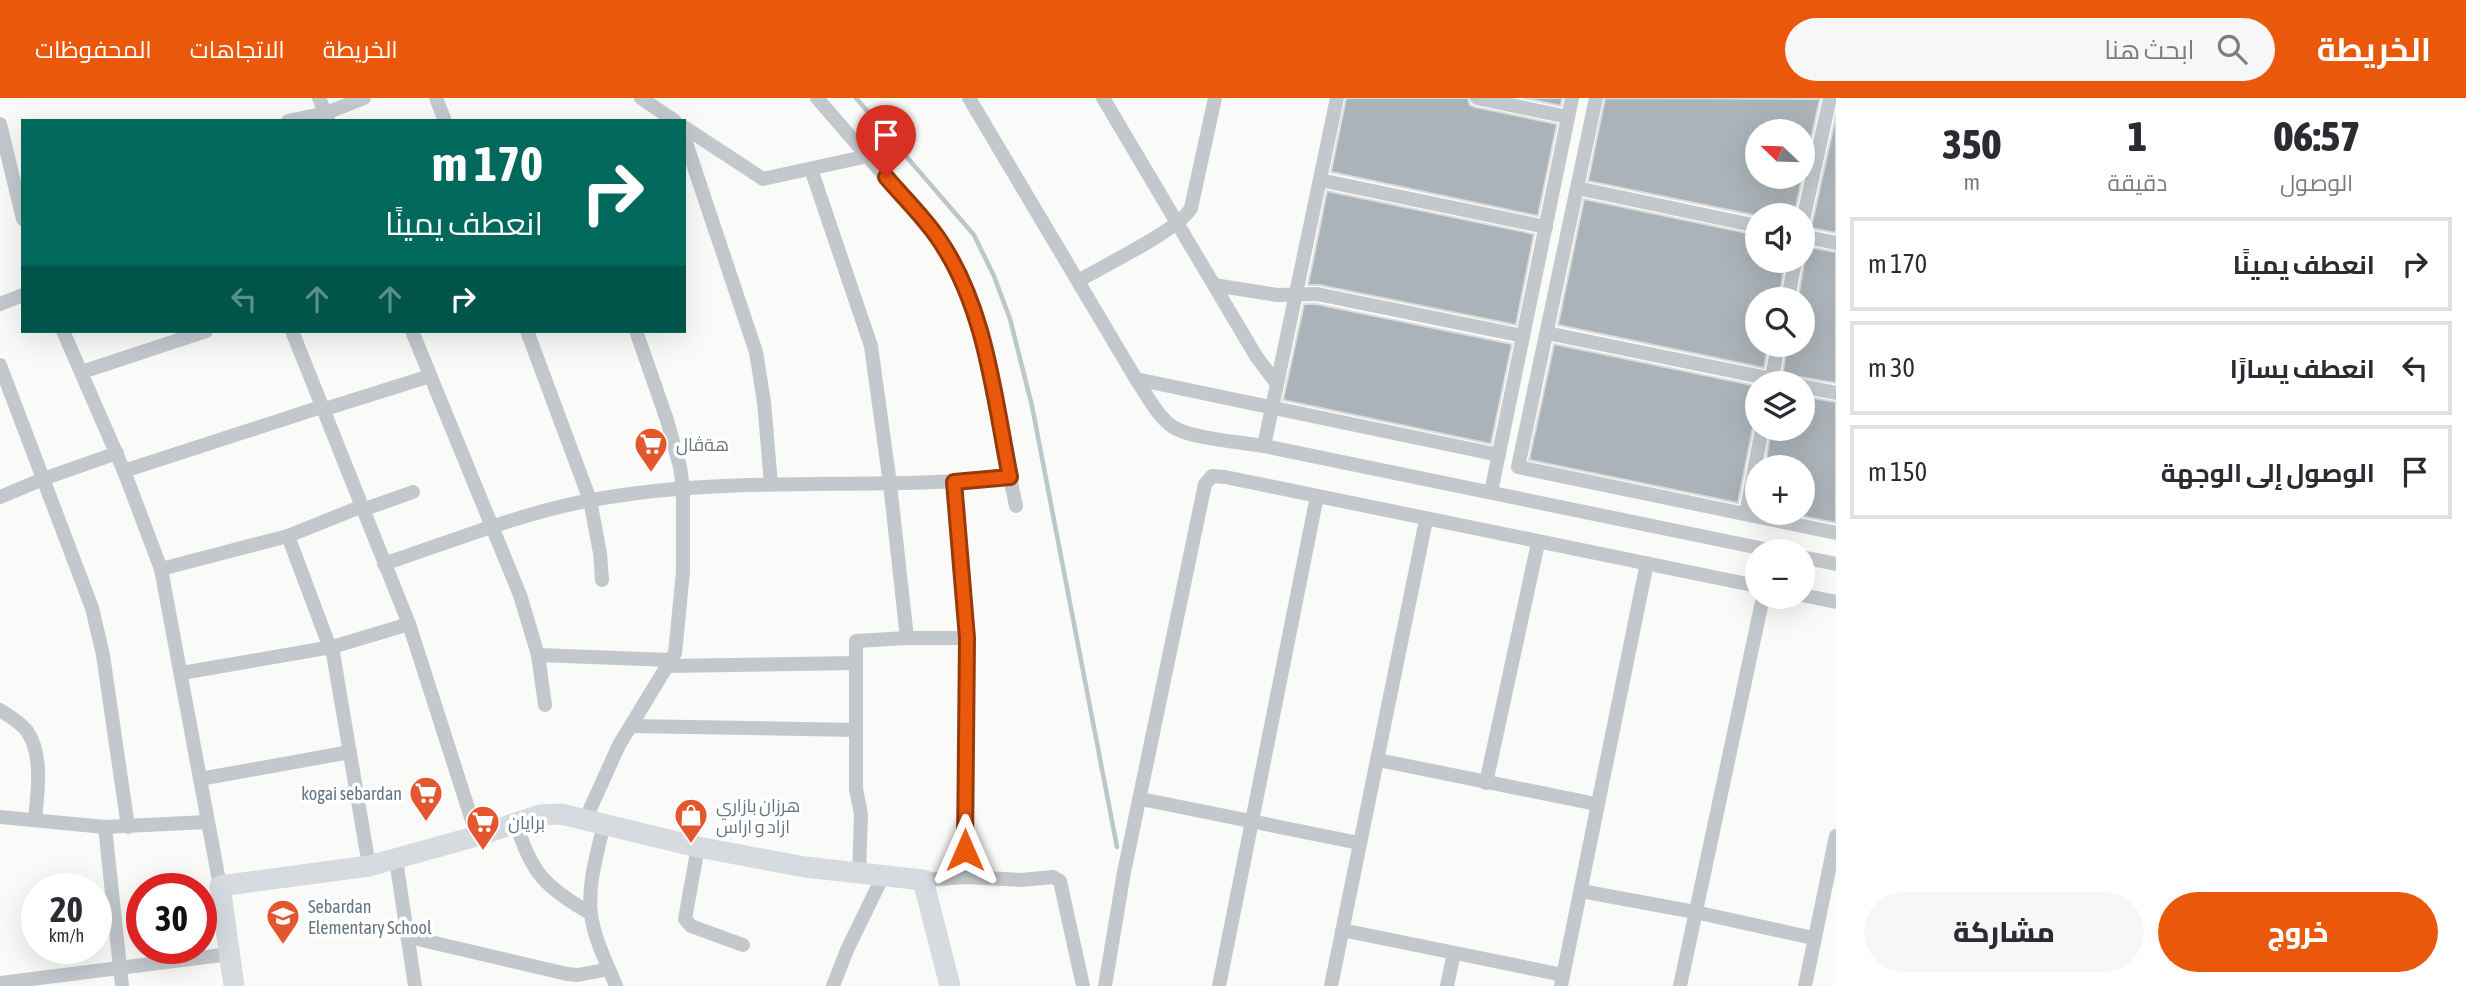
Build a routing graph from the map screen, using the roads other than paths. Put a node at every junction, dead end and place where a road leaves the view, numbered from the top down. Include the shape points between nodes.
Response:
1 (319, 98) edge
2 (364, 98) edge
3 (436, 98) edge
4 (641, 98) edge
5 (817, 98) edge
6 (969, 98) edge
7 (1103, 98) edge
8 (1215, 98) edge
9 (1337, 98) edge
10 (1477, 98) edge
11 (1572, 98) edge
12 (1597, 98) edge
13 (1829, 98) edge
14 (1836, 100) edge
15 (327, 117) edge
16 (1568, 117) junction
17 (308, 119) edge
18 (444, 119) edge
19 (673, 119) edge
20 (0, 124) edge
21 (686, 128) edge
22 (686, 142) edge
23 (868, 156) junction
24 (811, 169) junction
25 (17, 173) edge
26 (1320, 180) junction
27 (1577, 188) junction
28 (1807, 203) edge
29 (21, 204) edge
30 (1178, 223) junction
31 (1745, 223) edge
32 (1546, 227) junction
33 (1815, 239) edge
34 (1836, 243) edge
35 (1078, 281) junction
36 (1214, 285) junction
37 (1296, 295) junction
38 (21, 296) edge
39 (0, 304) edge
40 (65, 333) edge
41 (200, 333) edge
42 (293, 333) edge
43 (413, 333) edge
44 (528, 333) edge
45 (637, 333) edge
46 (1547, 333) junction
47 (1523, 337) junction
48 (0, 365) edge
49 (82, 372) junction
50 (1745, 375) edge
51 (430, 376) junction
52 (1136, 379) junction
53 (1277, 384) junction
54 (1815, 389) edge
55 (1836, 393) edge
56 (322, 408) junction
57 (1272, 408) junction
58 (1264, 446) junction
59 (117, 453) junction
60 (1499, 455) junction
61 (124, 471) junction
62 (1010, 477) junction
63 (43, 479) junction
64 (954, 482) junction
65 (771, 484) junction
66 (890, 484) junction
67 (683, 488) junction
68 (413, 492) dead end
69 (1491, 492) junction
70 (1317, 496) junction
71 (0, 497) edge
72 (590, 500) junction
73 (1016, 506) dead end
74 (361, 508) junction
75 (1745, 514) edge
76 (1426, 520) junction
77 (1798, 525) edge
78 (492, 527) junction
79 (1836, 533) edge
80 (288, 536) junction
81 (1538, 542) junction
82 (1745, 545) edge
83 (1815, 560) edge
84 (1647, 563) junction
85 (384, 564) junction
86 (1836, 564) edge
87 (161, 569) junction
88 (602, 580) dead end
89 (1745, 583) edge
90 (1815, 598) edge
91 (1836, 602) edge
92 (1760, 609) edge
93 (409, 624) junction
94 (907, 638) junction
95 (967, 638) junction
96 (331, 647) junction
97 (538, 655) junction
98 (669, 663) junction
99 (856, 663) junction
100 (181, 673) junction
101 (545, 705) dead end
102 (0, 710) edge
103 (631, 726) junction
104 (856, 730) junction
105 (350, 752) junction
106 (1378, 760) junction
107 (200, 779) junction
108 (1486, 783) junction
109 (1141, 799) junction
110 (1596, 804) junction
111 (0, 817) edge
112 (35, 819) junction
113 (595, 820) junction
114 (207, 822) junction
115 (516, 822) junction
116 (1253, 822) junction
117 (105, 827) junction
118 (128, 827) junction
119 (477, 836) junction
120 (1836, 836) edge
121 (1359, 844) junction
122 (698, 847) junction
123 (396, 860) junction
124 (369, 866) junction
125 (859, 874) junction
126 (883, 876) junction
127 (965, 877) junction
128 (923, 880) junction
129 (220, 886) junction
130 (1581, 891) junction
131 (1695, 912) junction
132 (590, 913) junction
133 (1342, 930) junction
134 (409, 937) junction
135 (1814, 938) junction
136 (743, 944) dead end
137 (1454, 953) junction
138 (230, 954) junction
139 (120, 966) junction
140 (609, 969) junction
141 (1562, 981) edge
142 (9, 983) edge
143 (122, 986) edge
144 (234, 986) edge
145 (415, 986) edge
146 (616, 986) edge
147 (833, 986) edge
148 (950, 986) edge
149 (1083, 986) edge
150 (1105, 986) edge
151 (1219, 986) edge
152 (1331, 986) edge
153 (1447, 986) edge
154 (1680, 986) edge
155 (1805, 986) edge

1 - 15 street
2 - 15 street
3 - 18 street
4 - 19 street
5 - 23 street
6 - 35 street
7 - 30 street
8 - 30 street via 1191,208
9 - 26 street
10 - 16 street
11 - 16 street
12 - 27 street
13 - 14 street
13 - 28 street
15 - 17 street
16 - 32 street
20 - 25 street
21 - 24 street via 763,179
22 - 65 street via 756,352
23 - 24 street
23 - 62 street via 938,238 959,276 977,319
24 - 66 street via 871,346
25 - 29 street
26 - 32 street
26 - 37 street
27 - 31 street
27 - 46 street
30 - 35 street
30 - 36 street
32 - 47 street
33 - 34 street
35 - 52 street
36 - 37 street
36 - 53 street
37 - 47 street via 1317,294
37 - 53 street
38 - 39 street
40 - 49 street
41 - 49 street
42 - 56 street
43 - 51 street
44 - 72 street
45 - 67 street via 670,432
46 - 50 street
46 - 75 street via 1518,467
47 - 60 street
48 - 63 street
49 - 59 street
51 - 56 street
51 - 78 street
52 - 57 street
52 - 58 street via 1171,426
53 - 57 street
54 - 55 street
56 - 61 street
56 - 74 street
57 - 58 street
57 - 60 street
58 - 69 street
59 - 61 street
59 - 63 street
60 - 69 street
61 - 87 street
62 - 64 street
62 - 73 street
63 - 71 street
63 - 118 street via 92,608
64 - 66 street
64 - 95 street
65 - 66 street
65 - 67 street
66 - 94 street
67 - 72 street
67 - 98 street via 683,572 676,653
68 - 74 street
69 - 82 street
70 - 76 street
70 - 109 street via 1225,477 1212,477 1205,484
70 - 116 street
72 - 78 street
72 - 88 street
74 - 80 street
74 - 85 street
76 - 81 street
76 - 106 street
77 - 79 street
78 - 85 street
78 - 97 street
80 - 87 street
80 - 96 street
81 - 84 street
81 - 108 street
83 - 86 street
84 - 89 street
84 - 110 street
85 - 93 street
87 - 100 street
90 - 91 street
92 - 131 street
93 - 96 street
93 - 119 street
94 - 95 street
94 - 99 street via 856,641
95 - 127 street
96 - 100 street
96 - 105 street
97 - 98 street
97 - 101 street
98 - 99 street
98 - 103 street
99 - 104 street
100 - 107 street
102 - 112 street via 33,740 37,754
103 - 104 street
103 - 113 street via 619,745
104 - 125 street
105 - 107 street
105 - 124 street
106 - 108 street
106 - 121 street
107 - 114 street
108 - 110 street
109 - 116 street
109 - 150 street
110 - 130 street
111 - 112 street
112 - 117 street
113 - 115 street via 561,814
113 - 122 street
113 - 132 street
114 - 118 street
114 - 129 street
115 - 119 street
115 - 132 street via 531,863 545,881
116 - 121 street
116 - 151 street
117 - 118 street
117 - 139 street
119 - 123 street
120 - 135 street
121 - 133 street
122 - 125 street
122 - 136 street via 685,919 691,926
123 - 124 street
123 - 134 street
124 - 129 street
125 - 126 street
126 - 128 street
126 - 147 street
127 - 128 street
127 - 149 street via 1057,878
128 - 148 street
129 - 138 street
130 - 131 street
130 - 141 street
131 - 135 street
131 - 154 street
132 - 140 street
133 - 137 street
133 - 152 street
134 - 140 street via 567,974
134 - 145 street
135 - 155 street
137 - 141 street
137 - 153 street
138 - 139 street
138 - 144 street
139 - 142 street
139 - 143 street
140 - 146 street

